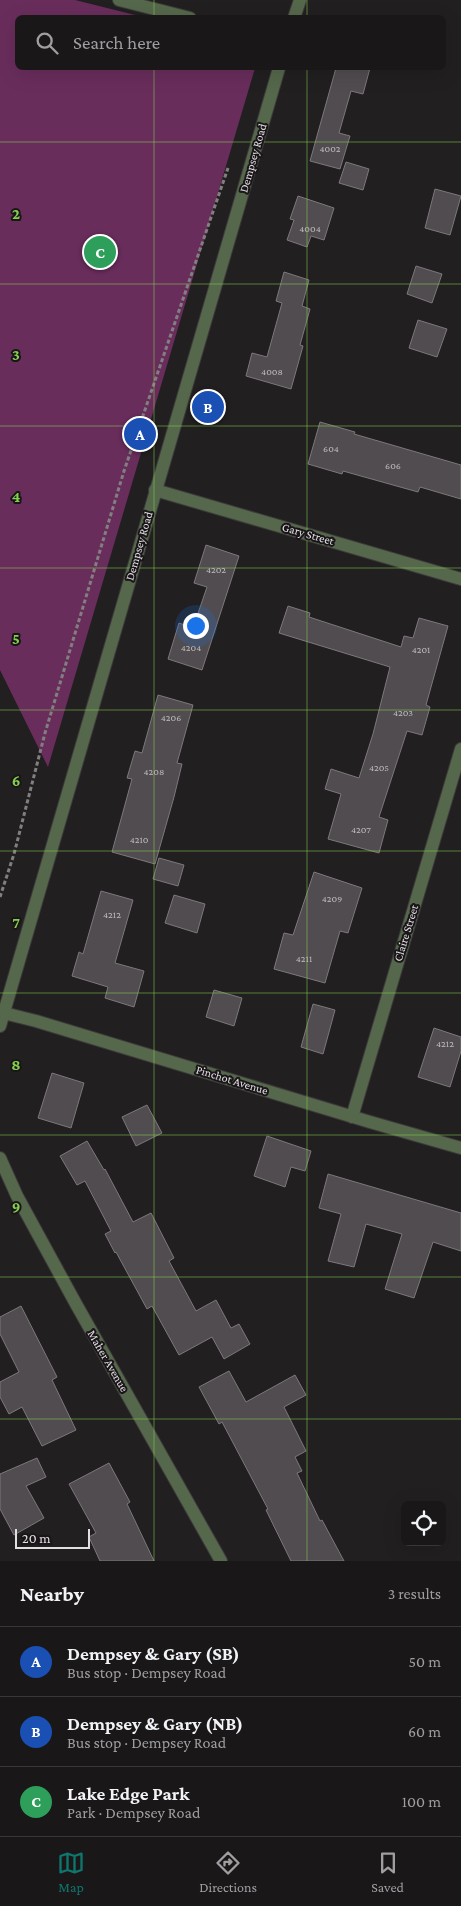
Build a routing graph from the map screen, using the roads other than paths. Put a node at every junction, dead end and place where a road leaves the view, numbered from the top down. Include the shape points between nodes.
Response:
1 (119, 0) edge
2 (300, 0) edge
3 (178, 15) edge
4 (295, 15) edge
5 (278, 70) edge
6 (155, 490) junction
7 (461, 579) edge
8 (461, 749) edge
9 (2, 1012) edge
10 (0, 1026) edge
11 (352, 1117) junction
12 (461, 1148) edge
13 (0, 1158) edge
14 (221, 1561) edge

1 - 3 street
2 - 4 street
5 - 6 street, Dempsey Road
6 - 7 street, Gary Street
6 - 9 street, Dempsey Road
8 - 11 street, Claire Street
9 - 10 street, Dempsey Road
9 - 11 street, Pinchot Avenue
11 - 12 street, Pinchot Avenue
13 - 14 street, Maher Avenue via 17,1196

